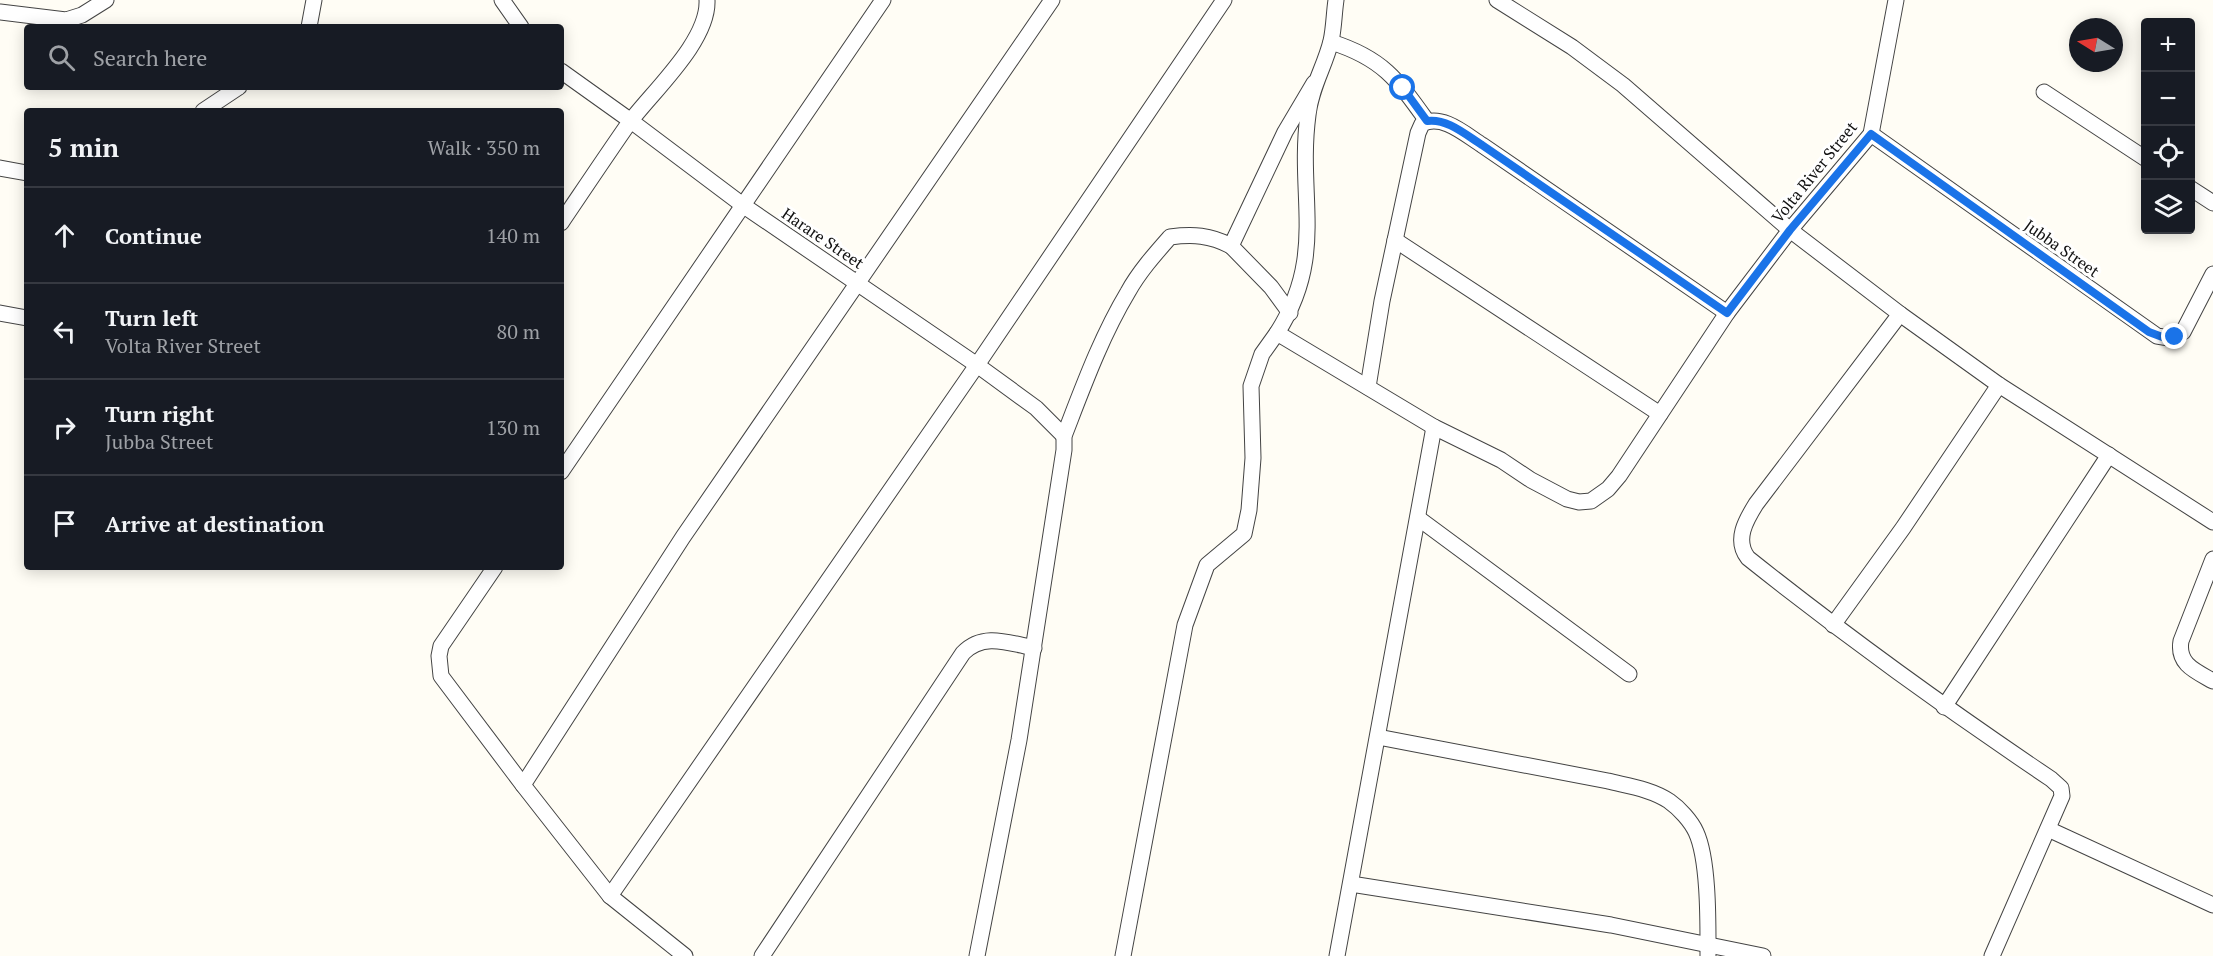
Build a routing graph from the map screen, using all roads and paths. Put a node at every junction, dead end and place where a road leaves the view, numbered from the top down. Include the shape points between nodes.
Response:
1 (106, 0) edge
2 (314, 0) edge
3 (502, 0) edge
4 (707, 0) edge
5 (883, 0) edge
6 (1052, 0) edge
7 (1224, 0) edge
8 (1336, 0) edge
9 (1497, 0) edge
10 (1896, 0) edge
11 (0, 12) edge
12 (310, 24) edge
13 (518, 24) edge
14 (1331, 42) junction
15 (564, 73) edge
16 (1314, 83) junction
17 (234, 90) edge
18 (2044, 92) dead end
19 (208, 108) edge
20 (631, 121) junction
21 (1427, 121) junction
22 (1871, 134) junction
23 (2141, 156) edge
24 (0, 168) edge
25 (24, 172) edge
26 (2195, 191) edge
27 (2213, 203) edge
28 (744, 206) junction
29 (564, 219) edge
30 (1790, 230) junction
31 (1395, 240) junction
32 (1231, 246) junction
33 (2213, 274) edge
34 (857, 283) junction
35 (0, 313) edge
36 (1290, 313) junction
37 (1727, 313) junction
38 (1900, 314) junction
39 (24, 317) edge
40 (1278, 333) junction
41 (977, 365) junction
42 (1999, 385) junction
43 (1368, 387) junction
44 (1660, 414) junction
45 (1434, 427) junction
46 (1064, 435) junction
47 (2109, 455) junction
48 (564, 468) edge
49 (1418, 518) junction
50 (2213, 522) edge
51 (2213, 559) edge
52 (493, 570) edge
53 (1833, 625) junction
54 (1034, 648) junction
55 (1629, 674) dead end
56 (2213, 681) edge
57 (1944, 707) junction
58 (1377, 737) junction
59 (523, 785) junction
60 (2048, 829) junction
61 (1351, 884) junction
62 (610, 896) junction
63 (2213, 905) edge
64 (1708, 950) edge
65 (685, 956) edge
66 (762, 956) edge
67 (977, 956) edge
68 (1123, 956) edge
69 (1337, 956) edge
70 (1763, 956) edge
71 (1992, 956) edge

1 - 11 street via 66,20
2 - 12 street
3 - 13 street
4 - 20 street via 706,18 698,34
5 - 28 street
6 - 34 street
7 - 41 street
8 - 14 street
9 - 30 street via 1623,85
10 - 22 street, Volta River Street
14 - 16 street
14 - 21 street via 1357,50 1388,71
15 - 20 street, Harare Street
16 - 32 street
16 - 36 street via 1306,139 1306,259
17 - 19 street
18 - 23 street
20 - 28 street, Harare Street
20 - 29 street
21 - 31 street via 1418,133
21 - 37 street via 1449,125 1482,145
22 - 30 street, Volta River Street
22 - 33 street, Jubba Street via 2157,336 2169,338 2183,332
24 - 25 street
26 - 27 street
28 - 34 street, Harare Street
28 - 48 street
30 - 37 street, Volta River Street
30 - 38 street
31 - 43 street
31 - 44 street
32 - 36 street
32 - 46 street via 1216,238 1193,234 1170,237 1128,291
34 - 41 street, Harare Street
34 - 59 street via 683,537
35 - 39 street
36 - 40 street
37 - 44 street, Volta River Street
38 - 42 street
38 - 53 street via 1756,504 1743,530 1742,547 1748,558
40 - 43 street, Volta River Street
40 - 68 street via 1262,354 1251,386 1254,458 1244,534 1207,565 1185,625
41 - 46 street, Harare Street via 1036,408
41 - 62 street
42 - 47 street
42 - 53 street
43 - 45 street, Volta River Street
44 - 45 street, Volta River Street via 1608,489 1585,502 1554,493 1501,460
45 - 49 street
46 - 54 street
47 - 50 street
47 - 57 street
49 - 55 street
49 - 58 street
51 - 56 street via 2180,651 2188,666
52 - 59 street via 441,646 439,666 448,687
53 - 57 street
54 - 66 street via 994,640 971,644 963,652
54 - 67 street
57 - 60 street via 2060,787 2062,796
58 - 61 street
58 - 64 street via 1635,787 1669,802 1692,825 1702,851
59 - 62 street
60 - 63 street
60 - 71 street
61 - 64 street via 1611,925
61 - 69 street
62 - 65 street
64 - 70 street

